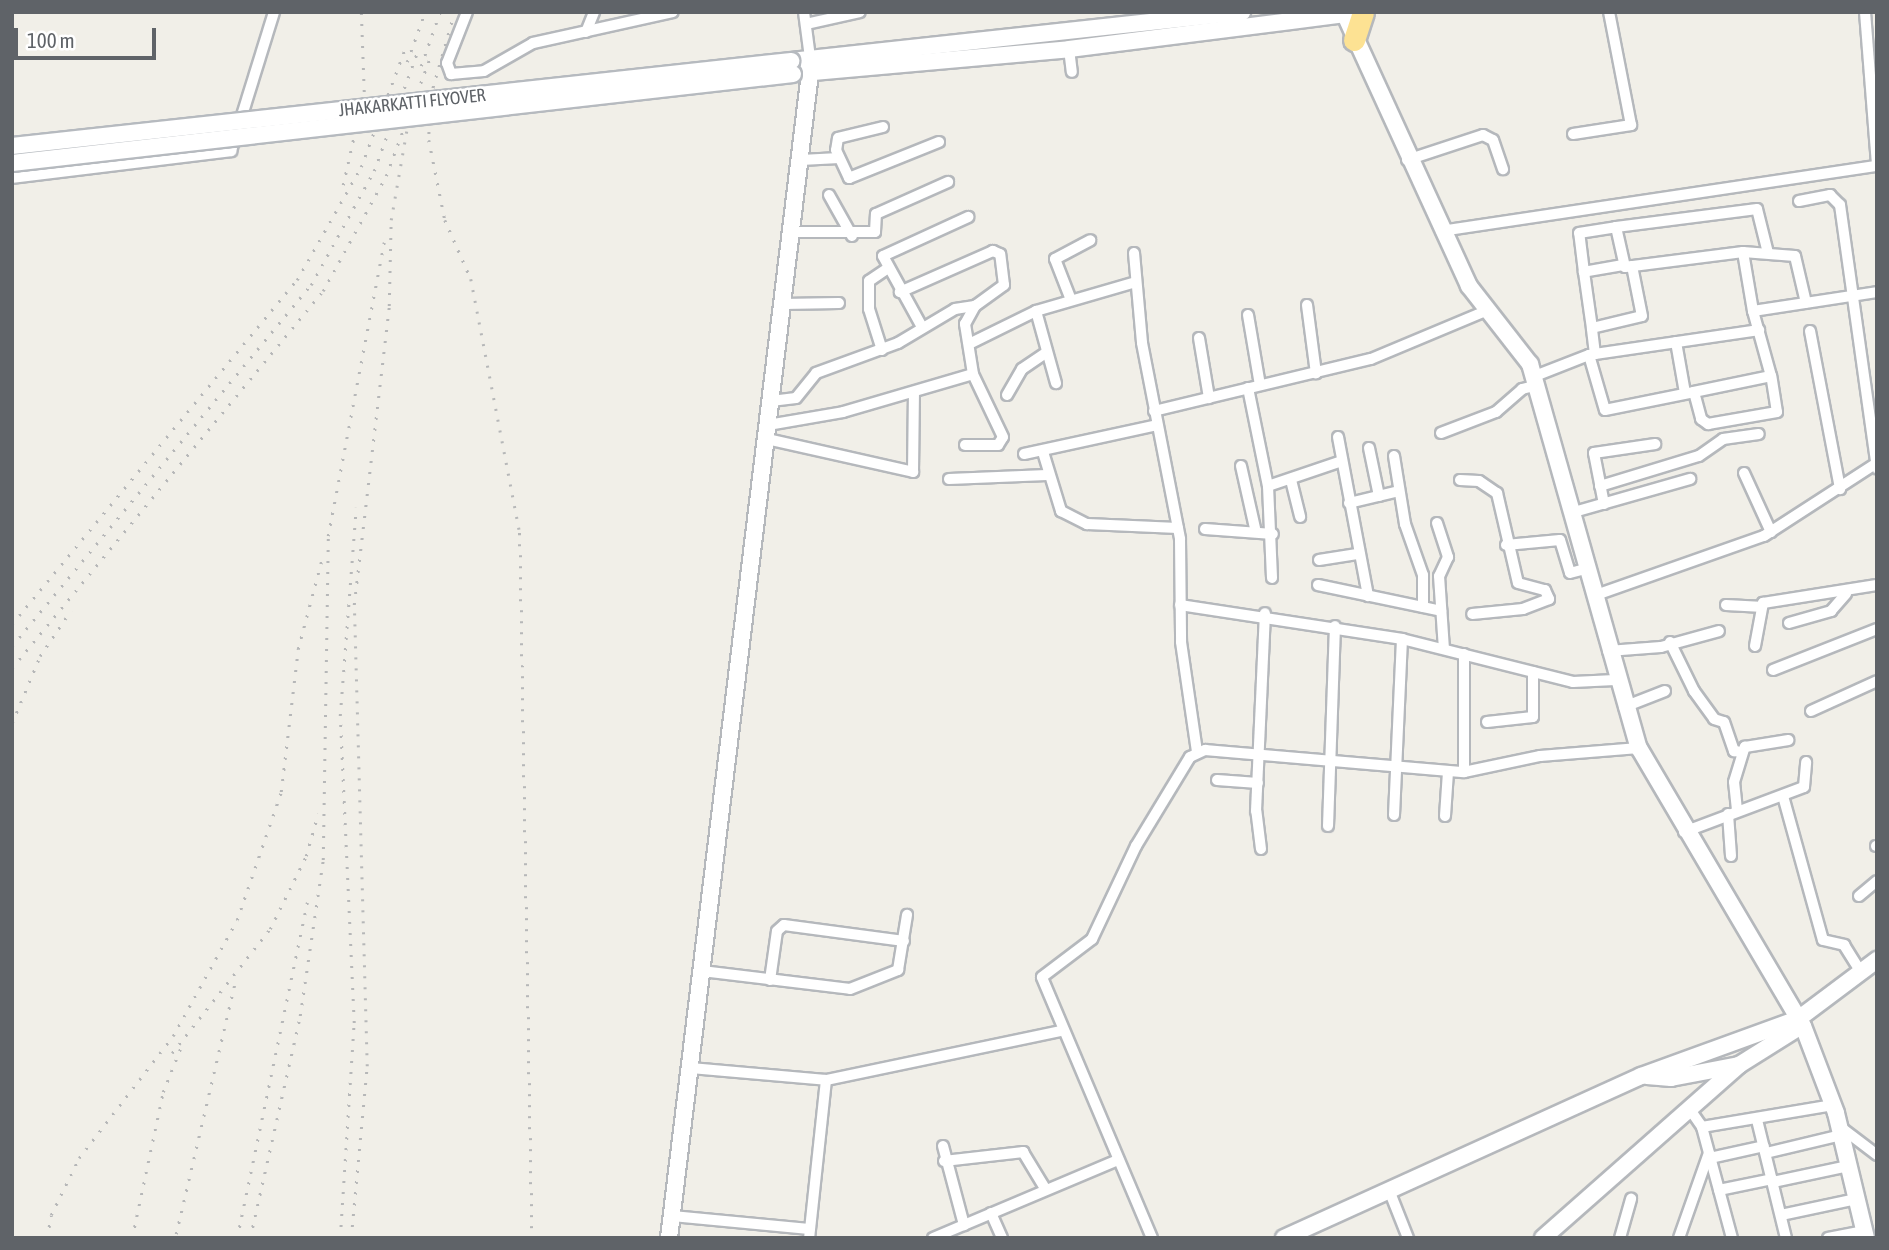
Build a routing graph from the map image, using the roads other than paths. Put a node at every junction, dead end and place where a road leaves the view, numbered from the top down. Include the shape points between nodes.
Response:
1 (274, 12) edge
2 (467, 12) edge
3 (594, 12) edge
4 (673, 12) edge
5 (860, 12) edge
6 (1242, 12) edge
7 (1609, 12) edge
8 (1354, 13) edge
9 (1869, 17) edge
10 (805, 18) edge
11 (1134, 26) edge
12 (586, 32) junction
13 (1354, 40) joint
14 (1069, 50) junction
15 (810, 66) junction
16 (792, 68) junction
17 (1072, 72) dead end
18 (883, 127) dead end
19 (1573, 134) dead end
20 (939, 142) dead end
21 (12, 146) edge
22 (839, 158) junction
23 (801, 160) junction
24 (1407, 160) junction
25 (12, 163) edge
26 (1877, 164) edge
27 (1503, 169) dead end
28 (12, 178) edge
29 (948, 182) dead end
30 (829, 195) dead end
31 (1799, 201) dead end
32 (968, 217) dead end
33 (1616, 227) junction
34 (1441, 231) junction
35 (792, 232) junction
36 (852, 236) junction
37 (1090, 240) dead end
38 (1743, 251) junction
39 (1134, 253) dead end
40 (1768, 253) junction
41 (1628, 265) junction
42 (887, 269) junction
43 (1584, 272) junction
44 (1136, 282) junction
45 (900, 292) junction
46 (1877, 292) edge
47 (1850, 296) junction
48 (1071, 300) junction
49 (839, 303) dead end
50 (1806, 303) junction
51 (783, 304) junction
52 (1307, 305) dead end
53 (975, 306) junction
54 (1036, 311) junction
55 (1486, 311) junction
56 (1753, 311) junction
57 (1248, 315) dead end
58 (922, 327) junction
59 (1592, 328) junction
60 (1759, 330) junction
61 (1810, 331) dead end
62 (1199, 338) dead end
63 (1676, 342) junction
64 (969, 344) junction
65 (882, 350) junction
66 (1047, 352) junction
67 (1592, 355) junction
68 (1316, 373) junction
69 (973, 374) junction
70 (1771, 376) junction
71 (1536, 380) junction
72 (1056, 383) dead end
73 (1260, 385) junction
74 (1248, 388) junction
75 (1689, 392) junction
76 (914, 393) junction
77 (1007, 395) dead end
78 (1209, 398) junction
79 (771, 401) junction
80 (1154, 411) junction
81 (1157, 425) junction
82 (768, 432) junction
83 (1441, 433) dead end
84 (1759, 434) dead end
85 (1338, 437) dead end
86 (1655, 444) dead end
87 (965, 445) dead end
88 (1368, 448) dead end
89 (1043, 452) junction
90 (1024, 454) dead end
91 (1394, 456) dead end
92 (1342, 461) junction
93 (1876, 465) edge
94 (1241, 466) dead end
95 (1744, 473) dead end
96 (1047, 475) junction
97 (949, 479) dead end
98 (1690, 479) dead end
99 (1291, 480) junction
100 (1460, 480) dead end
101 (1268, 486) junction
102 (1600, 486) junction
103 (1840, 489) junction
104 (1399, 491) junction
105 (1379, 496) junction
106 (1349, 503) junction
107 (1604, 505) junction
108 (1574, 512) junction
109 (1300, 517) dead end
110 (1437, 523) dead end
111 (1178, 528) junction
112 (1255, 528) junction
113 (1205, 529) dead end
114 (1771, 533) junction
115 (1273, 534) junction
116 (1506, 545) junction
117 (1356, 554) junction
118 (1319, 560) dead end
119 (1588, 568) junction
120 (1272, 578) dead end
121 (1877, 584) edge
122 (1318, 586) dead end
123 (1846, 594) junction
124 (1595, 595) junction
125 (1368, 596) junction
126 (1180, 605) junction
127 (1726, 605) dead end
128 (1423, 607) junction
129 (1759, 607) junction
130 (1441, 611) junction
131 (1265, 613) junction
132 (1472, 614) dead end
133 (1789, 622) dead end
134 (1335, 626) junction
135 (1877, 629) edge
136 (1720, 631) dead end
137 (1402, 639) junction
138 (1670, 642) junction
139 (1755, 646) dead end
140 (1444, 649) junction
141 (1608, 651) junction
142 (1464, 654) junction
143 (1773, 670) dead end
144 (1533, 672) junction
145 (1615, 680) junction
146 (1877, 681) edge
147 (1665, 691) dead end
148 (1624, 706) junction
149 (1811, 710) dead end
150 (1488, 722) dead end
151 (1788, 740) dead end
152 (1639, 748) junction
153 (1197, 752) junction
154 (1742, 752) junction
155 (1260, 756) junction
156 (1806, 762) dead end
157 (1327, 763) junction
158 (1397, 770) junction
159 (1448, 772) junction
160 (1464, 772) junction
161 (1217, 780) dead end
162 (1258, 783) junction
163 (1783, 796) junction
164 (1732, 812) junction
165 (1394, 815) dead end
166 (1445, 816) dead end
167 (1328, 826) dead end
168 (1684, 832) junction
169 (1261, 849) dead end
170 (1731, 856) dead end
171 (1877, 881) edge
172 (1859, 896) dead end
173 (908, 915) dead end
174 (904, 941) junction
175 (1877, 960) edge
176 (702, 971) junction
177 (1869, 971) edge
178 (770, 980) junction
179 (1800, 1023) junction
180 (1060, 1031) junction
181 (1769, 1038) junction
182 (1713, 1050) junction
183 (1739, 1065) junction
184 (690, 1068) junction
185 (1719, 1070) junction
186 (1701, 1073) junction
187 (1641, 1076) junction
188 (826, 1080) junction
189 (1713, 1092) junction
190 (1833, 1105) junction
191 (1691, 1111) junction
192 (1758, 1120) junction
193 (1702, 1127) junction
194 (1840, 1130) junction
195 (943, 1146) dead end
196 (1765, 1150) junction
197 (1710, 1155) junction
198 (1877, 1155) edge
199 (1118, 1160) junction
200 (944, 1161) junction
201 (1849, 1166) junction
202 (1772, 1181) junction
203 (1046, 1190) junction
204 (1719, 1190) junction
205 (1389, 1191) junction
206 (1631, 1199) dead end
207 (1856, 1199) junction
208 (991, 1213) junction
209 (1781, 1215) junction
210 (672, 1216) junction
211 (964, 1225) junction
212 (809, 1233) edge
213 (1865, 1234) edge
214 (669, 1238) edge
215 (933, 1238) edge
216 (1002, 1238) edge
217 (1152, 1238) edge
218 (1284, 1238) edge
219 (1408, 1238) edge
220 (1543, 1238) edge
221 (1620, 1238) edge
222 (1679, 1238) edge
223 (1732, 1238) edge
224 (1786, 1238) edge
225 (1828, 1238) edge

1 - 28 street via 231,151
2 - 12 street via 447,63 451,74 484,71 533,43
3 - 12 street
4 - 12 street
5 - 10 street
6 - 11 main road
7 - 19 street via 1632,121 1622,129
8 - 11 main road
8 - 13 highway
9 - 26 street
10 - 15 street
11 - 14 main road
11 - 15 main road
13 - 24 main road
14 - 15 main road
14 - 17 street
15 - 16 main road, JHAKARKATTI FLYOVER
15 - 23 main road
16 - 21 main road, JHAKARKATTI FLYOVER, bridge
16 - 25 main road, JHAKARKATTI FLYOVER, bridge
18 - 22 street via 838,138
20 - 22 street via 849,178
22 - 23 street
23 - 35 main road
24 - 27 street via 1483,135 1493,140
24 - 34 main road
26 - 34 street
29 - 36 street via 876,214 875,232
30 - 36 street
31 - 47 street via 1829,195 1838,200
32 - 42 street via 883,256
33 - 40 street via 1757,208
33 - 41 street
33 - 43 street via 1579,233
34 - 55 main road
35 - 36 street
35 - 51 main road
37 - 48 street via 1055,259
38 - 40 street
38 - 41 street
38 - 56 street
39 - 44 street
40 - 50 street via 1797,257
41 - 43 street
41 - 59 street via 1642,316
42 - 45 street
42 - 65 street via 869,281
43 - 59 street
44 - 48 street
44 - 80 street
45 - 53 street via 998,252 1004,285
45 - 58 street
46 - 47 street
47 - 50 street
47 - 93 street
48 - 54 street
49 - 51 street
50 - 56 street
51 - 79 main road
52 - 68 street
53 - 58 street
53 - 64 street via 965,328
54 - 64 street
54 - 66 street
55 - 68 street via 1371,359
55 - 71 main road
56 - 60 street
57 - 73 street
58 - 65 street
59 - 67 street
60 - 63 street
60 - 70 street
61 - 103 street
62 - 78 street
63 - 67 street
63 - 75 street
64 - 69 street
65 - 79 street via 816,373 796,398
66 - 72 street
66 - 77 street via 1022,369
67 - 71 street
67 - 75 street via 1605,410
68 - 73 street
69 - 76 street
69 - 87 street via 998,415 1002,441
70 - 75 street
70 - 75 street via 1777,412 1709,424
71 - 83 street via 1496,412
71 - 108 main road
73 - 74 street
74 - 78 street
74 - 101 street
76 - 82 street
76 - 82 street via 913,472
78 - 80 street
79 - 82 main road
80 - 81 street
81 - 89 street
81 - 111 street
82 - 176 main road
84 - 102 street via 1723,439 1699,456
85 - 92 street
86 - 102 street via 1595,452
88 - 105 street
89 - 90 street
89 - 96 street
91 - 104 street
92 - 99 street
92 - 106 street
93 - 103 street
94 - 112 street
95 - 114 street
96 - 97 street
96 - 111 street via 1056,506 1078,521
98 - 107 street
99 - 101 street
99 - 109 street
100 - 116 street via 1479,481 1496,494
101 - 115 street
102 - 107 street
103 - 114 street
104 - 105 street
104 - 128 street via 1423,575
105 - 106 street
106 - 117 street
107 - 108 street
108 - 119 main road
110 - 130 street via 1448,557 1439,576
111 - 126 street
112 - 113 street
112 - 115 street
114 - 124 street
115 - 120 street
116 - 119 street via 1560,540 1570,573
116 - 132 street via 1518,583 1545,590 1548,601
117 - 118 street
117 - 125 street
119 - 124 main road
121 - 123 street
122 - 125 street
123 - 129 street
123 - 133 street via 1831,611
124 - 141 main road
125 - 128 street
126 - 131 street
126 - 153 street
127 - 129 street
128 - 130 street
129 - 139 street
130 - 140 street
131 - 134 street
131 - 155 street
134 - 137 street
134 - 157 street
135 - 143 street
136 - 138 street
137 - 140 street
137 - 158 street
138 - 141 street
138 - 154 street via 1694,691 1714,719 1724,722 1734,751
140 - 142 street
141 - 145 main road
142 - 144 street
142 - 160 street
144 - 145 street via 1586,683
144 - 150 street via 1532,717
145 - 148 main road
146 - 149 street
147 - 148 street
148 - 152 main road
151 - 154 street via 1754,742
152 - 160 street via 1540,756
152 - 168 main road
153 - 155 street
153 - 180 street via 1136,846 1092,939 1044,971 1042,985
154 - 164 street
155 - 157 street
155 - 162 street
156 - 163 street via 1808,783
157 - 158 street
157 - 167 street
158 - 159 street
158 - 165 street
159 - 160 street
159 - 166 street
161 - 162 street
162 - 169 street
163 - 164 street
163 - 177 street via 1823,940 1844,945
164 - 168 street
164 - 170 street
168 - 179 main road
171 - 172 street
173 - 174 street
174 - 178 street via 898,971 850,989
174 - 178 street via 784,925 777,931
175 - 177 main road
176 - 178 street
176 - 184 main road
177 - 179 main road
179 - 181 main road
179 - 190 main road
180 - 188 street
180 - 199 street
181 - 182 main road
181 - 183 main road
182 - 185 main road
182 - 187 main road
183 - 185 main road
183 - 189 main road
184 - 188 street
184 - 210 main road
185 - 186 main road
186 - 187 main road
186 - 189 main road
187 - 205 main road
188 - 212 street
189 - 191 main road
190 - 192 street
190 - 194 main road
191 - 193 street
191 - 220 main road
192 - 193 street
192 - 196 street
193 - 197 street
194 - 196 street
194 - 198 street
194 - 201 main road
195 - 200 street
196 - 197 street
196 - 202 street
197 - 204 street
197 - 222 street
199 - 203 street
199 - 217 street
200 - 203 street via 1023,1152
200 - 211 street via 958,1181
201 - 202 street
201 - 207 main road
202 - 204 street
202 - 209 street
203 - 208 street
204 - 223 street
205 - 218 main road
205 - 219 street
206 - 221 street
207 - 209 street
207 - 213 main road
208 - 211 street
208 - 216 street
209 - 224 street
210 - 212 street
210 - 214 main road
211 - 215 street
213 - 225 street

